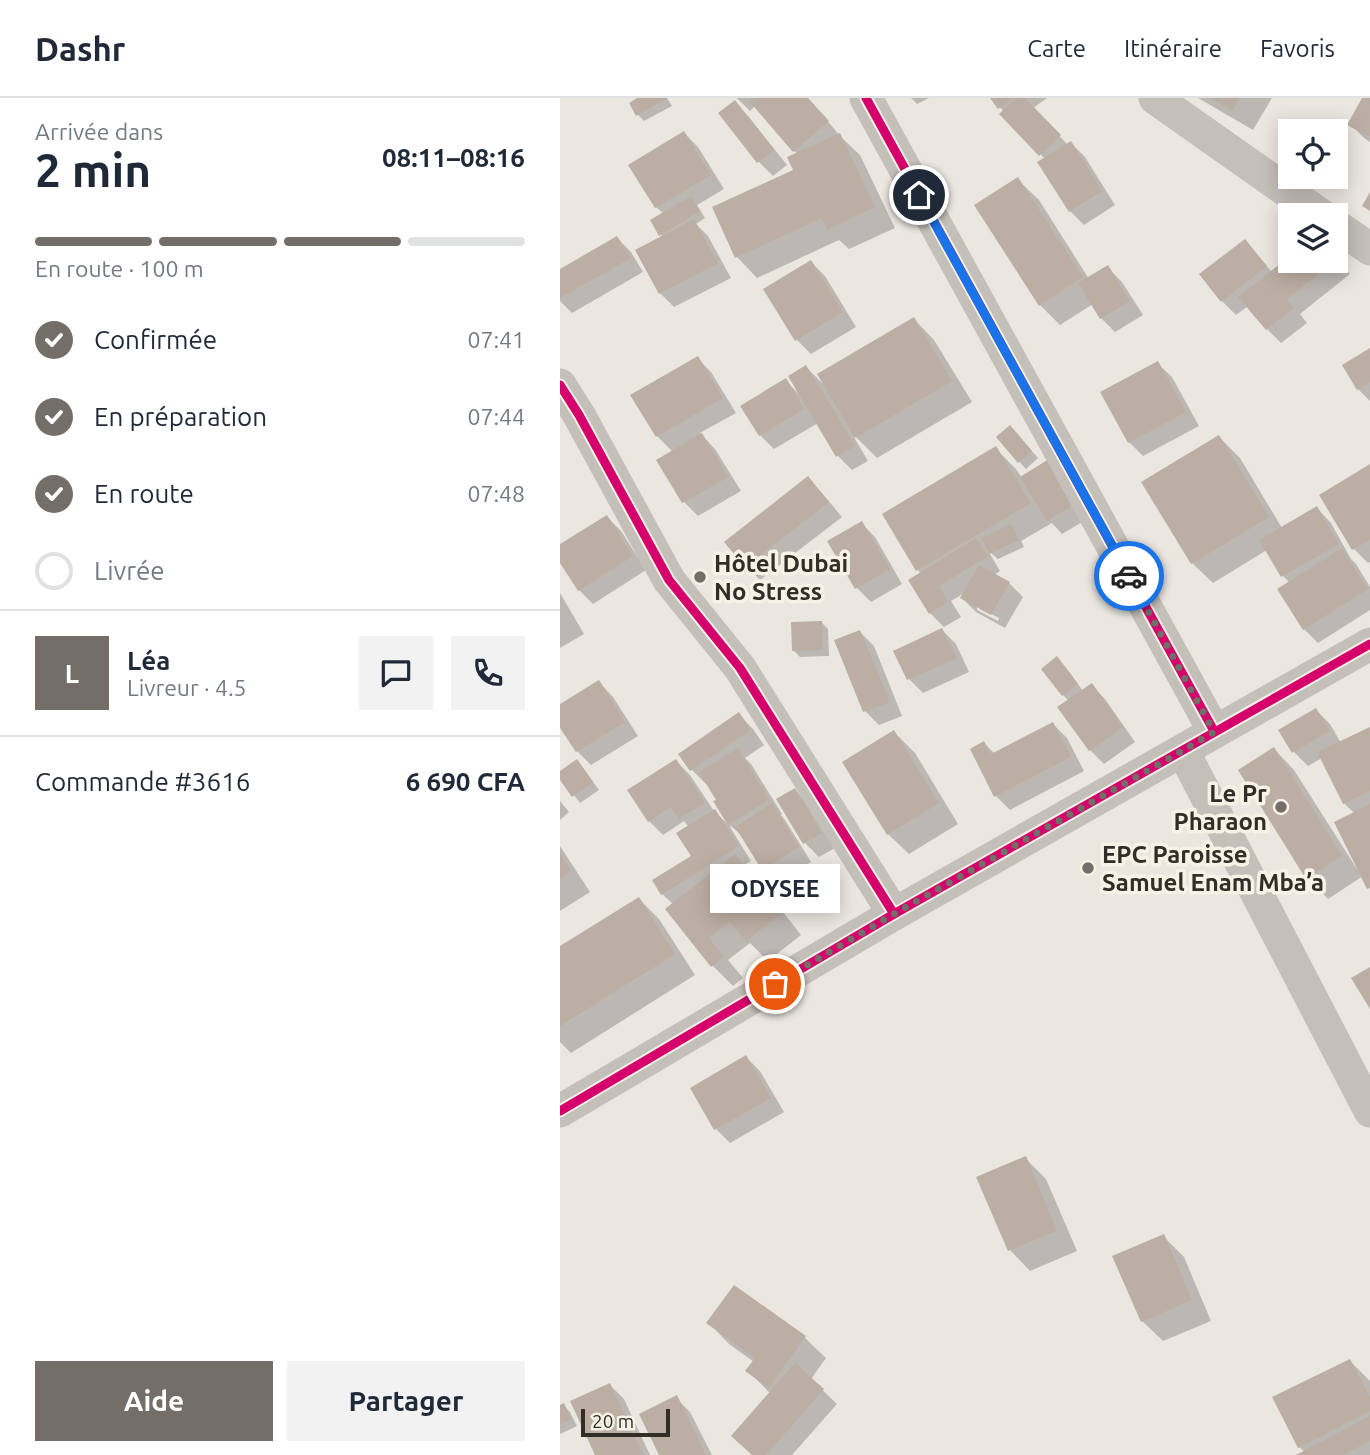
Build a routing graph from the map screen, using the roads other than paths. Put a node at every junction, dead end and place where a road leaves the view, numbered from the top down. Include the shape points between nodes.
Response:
1 (866, 98) edge
2 (1154, 98) edge
3 (1304, 203) edge
4 (1348, 234) edge
5 (1370, 249) edge
6 (560, 385) edge
7 (1367, 655) edge
8 (1214, 732) junction
9 (1182, 751) junction
10 (894, 914) junction
11 (560, 1111) edge
12 (1370, 1111) edge

1 - 8 street
2 - 3 street
4 - 5 street
6 - 10 street via 669,580 740,668
7 - 8 street
8 - 9 street
9 - 10 street
9 - 12 street
10 - 11 street

